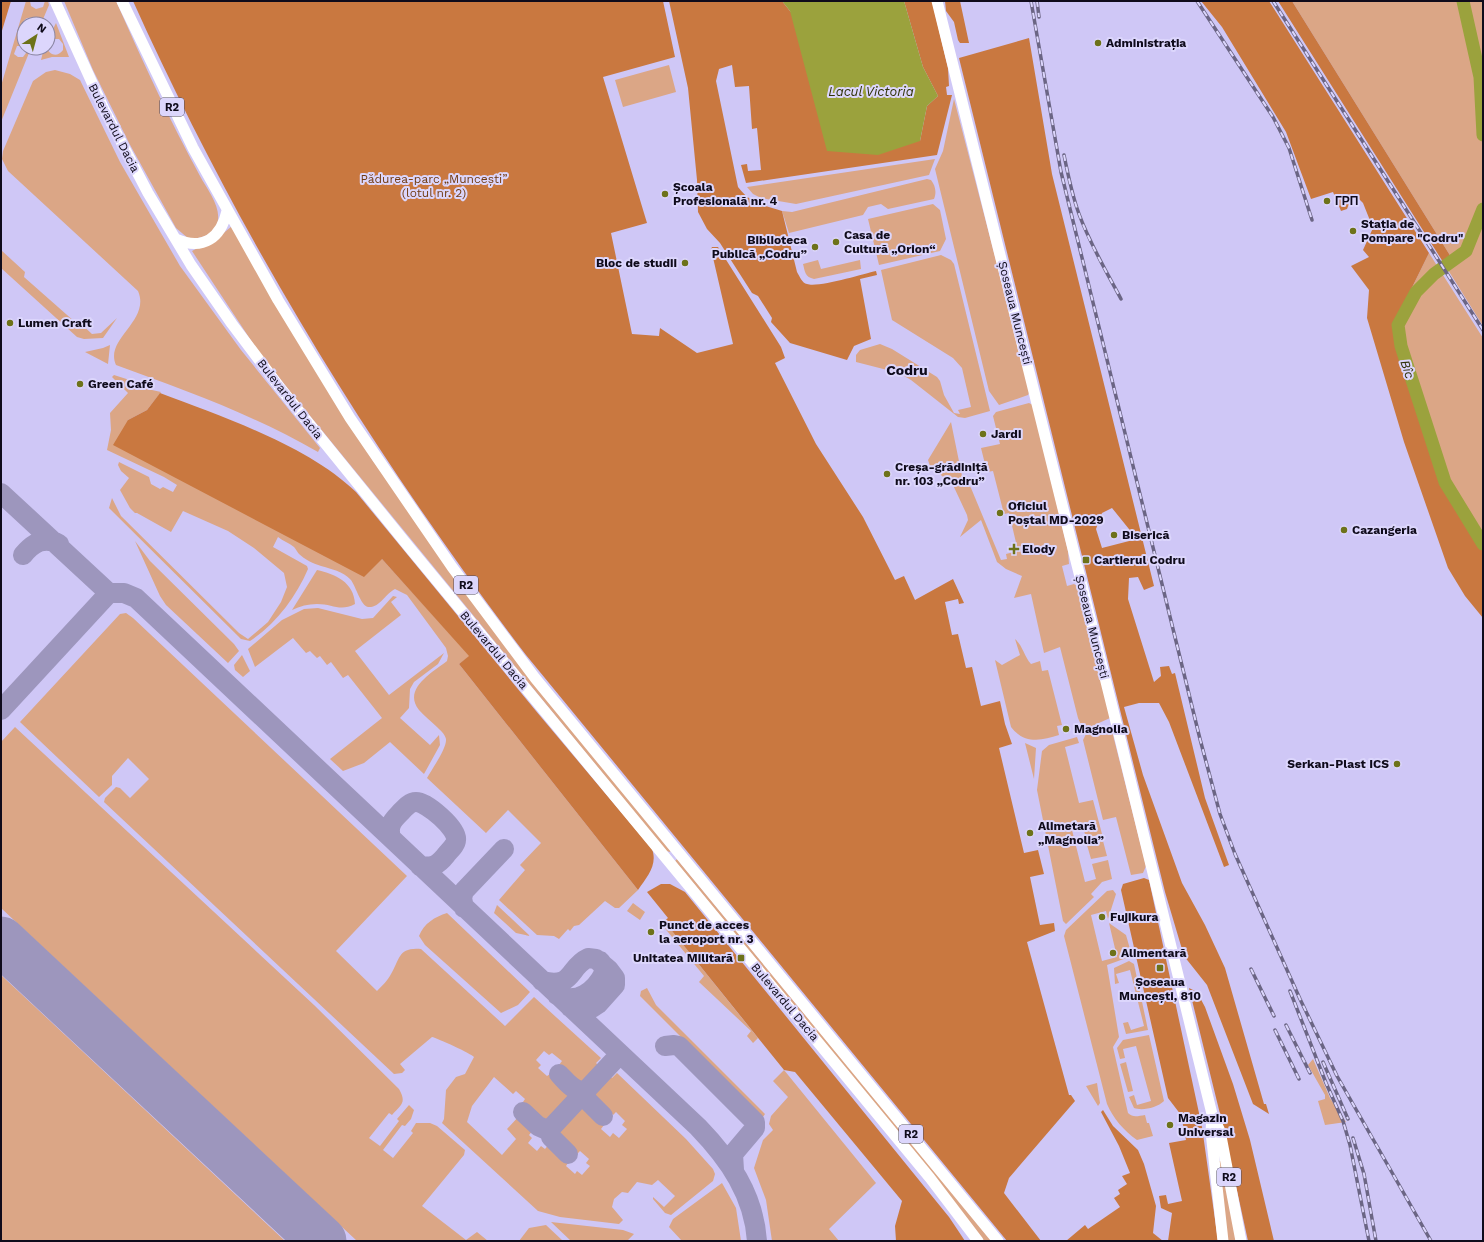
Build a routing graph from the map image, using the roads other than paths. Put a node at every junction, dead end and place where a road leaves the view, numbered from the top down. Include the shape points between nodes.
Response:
1 (55, 1) edge
2 (122, 1) edge
3 (937, 1) edge
4 (227, 211) junction
5 (176, 240) junction
6 (678, 851) junction
7 (668, 860) junction
8 (1212, 1114) junction
9 (978, 1241) edge
10 (998, 1241) edge
11 (1223, 1241) edge
12 (1241, 1241) edge

1 - 5 main road, Bulevardul Dacia / R2 via 104,110
2 - 4 main road, Bulevardul Dacia / R2 via 192,148
3 - 8 main road, Șoseaua Muncești
4 - 5 main road via 221,228 206,242 187,244
4 - 6 main road, Bulevardul Dacia / R2 via 350,418 452,567 535,678
5 - 7 main road, Bulevardul Dacia / R2 via 232,324 281,389
6 - 7 main road
6 - 10 main road, Bulevardul Dacia / R2
7 - 9 main road, Bulevardul Dacia / R2 via 925,1172
8 - 11 main road, Șoseaua Muncești via 1211,1132
8 - 12 main road, Șoseaua Muncești / R2 via 1220,1131

